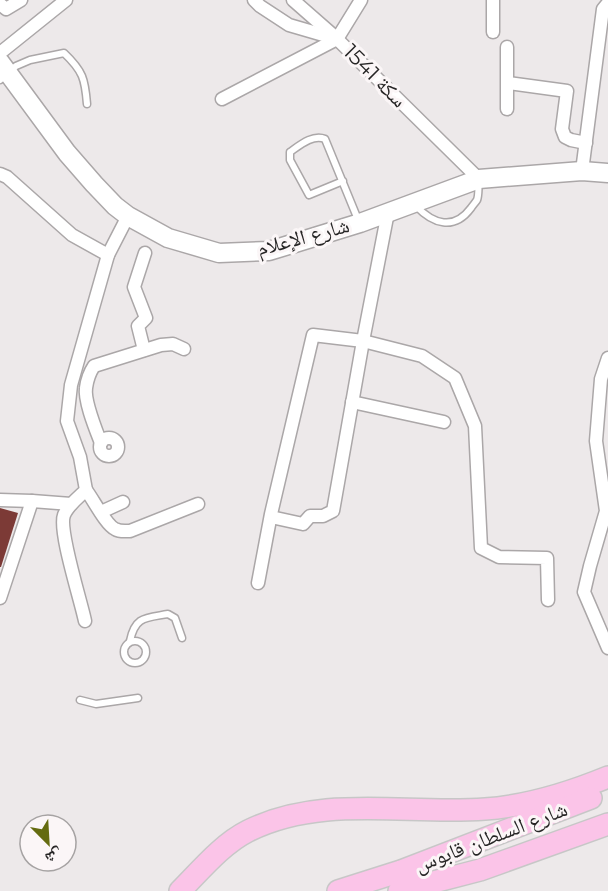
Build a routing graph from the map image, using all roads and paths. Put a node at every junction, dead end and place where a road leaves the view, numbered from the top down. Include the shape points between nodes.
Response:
1 (21, 0) edge
2 (66, 0) edge
3 (254, 0) edge
4 (293, 0) edge
5 (361, 0) edge
6 (493, 0) edge
7 (608, 3) edge
8 (0, 4) edge
9 (494, 32) dead end
10 (337, 39) junction
11 (507, 47) dead end
12 (0, 53) edge
13 (3, 71) edge
14 (508, 83) junction
15 (222, 99) dead end
16 (87, 104) dead end
17 (507, 109) dead end
18 (586, 142) junction
19 (582, 171) junction
20 (608, 173) edge
21 (0, 174) edge
22 (479, 180) junction
23 (343, 181) junction
24 (413, 203) junction
25 (388, 212) junction
26 (128, 216) junction
27 (360, 222) junction
28 (146, 253) dead end
29 (108, 255) junction
30 (363, 341) junction
31 (184, 349) dead end
32 (144, 350) junction
33 (608, 358) edge
34 (352, 402) junction
35 (444, 422) dead end
36 (100, 443) dead end
37 (86, 490) junction
38 (0, 500) edge
39 (32, 501) junction
40 (123, 502) dead end
41 (71, 504) junction
42 (198, 504) dead end
43 (101, 512) junction
44 (271, 517) junction
45 (4, 571) edge
46 (258, 583) dead end
47 (0, 598) edge
48 (548, 600) dead end
49 (85, 621) dead end
50 (182, 638) dead end
51 (130, 641) dead end
52 (608, 648) edge
53 (138, 698) dead end
54 (80, 700) dead end
55 (608, 765) edge
56 (608, 777) edge
57 (608, 792) edge
58 (425, 810) junction
59 (608, 824) edge
60 (480, 870) junction
61 (180, 891) edge
62 (338, 891) edge
63 (399, 891) edge
64 (422, 891) edge

1 - 8 street via 6,9
2 - 12 street
3 - 10 street, سكة 1541 via 289,25
4 - 10 street
5 - 10 street
6 - 9 street
7 - 18 street via 603,9
10 - 15 street
10 - 22 street, سكة 1541
11 - 14 street
13 - 16 lane via 64,53 85,82
13 - 26 main road, شارع الإعلام via 74,161
14 - 17 street
14 - 18 street via 567,91 564,137
18 - 19 street
19 - 20 main road, شارع الإعلام
19 - 22 main road, شارع الإعلام
21 - 29 street via 72,235
22 - 24 main road, شارع الإعلام
22 - 24 lane via 477,200 459,220 437,221 425,216
23 - 23 lane via 321,136 290,152 290,160 309,195
23 - 27 lane
24 - 25 main road, شارع الإعلام
25 - 27 main road, شارع الإعلام
25 - 30 street
26 - 27 main road, شارع الإعلام via 168,238 219,254 269,250
26 - 29 street
28 - 32 street via 135,287 146,318 138,326
29 - 37 street via 71,385 68,421
30 - 34 street
30 - 44 street via 313,335
30 - 48 street via 422,356 455,378 476,426 481,548 499,557 548,558
31 - 32 street via 173,344
32 - 36 street via 94,366 90,374 86,396
33 - 52 street via 601,379 596,441 606,511 584,592
34 - 35 street
34 - 44 street via 333,511 310,516 303,524
37 - 41 street
37 - 43 street
38 - 39 street
39 - 41 street
39 - 45 street
40 - 43 street
41 - 49 street via 63,526
42 - 43 street via 130,531 113,529
44 - 46 street
45 - 47 street
50 - 51 lane via 176,618 168,614 145,618 132,630
53 - 54 lane via 96,704
55 - 58 highway via 541,789
56 - 58 highway via 536,802 486,809
57 - 62 highway, شارع السلطان قابوس via 401,872
58 - 61 highway via 326,809 284,817 247,832 217,853
59 - 60 highway, شارع السلطان قابوس
60 - 63 highway, شارع السلطان قابوس
60 - 64 highway

